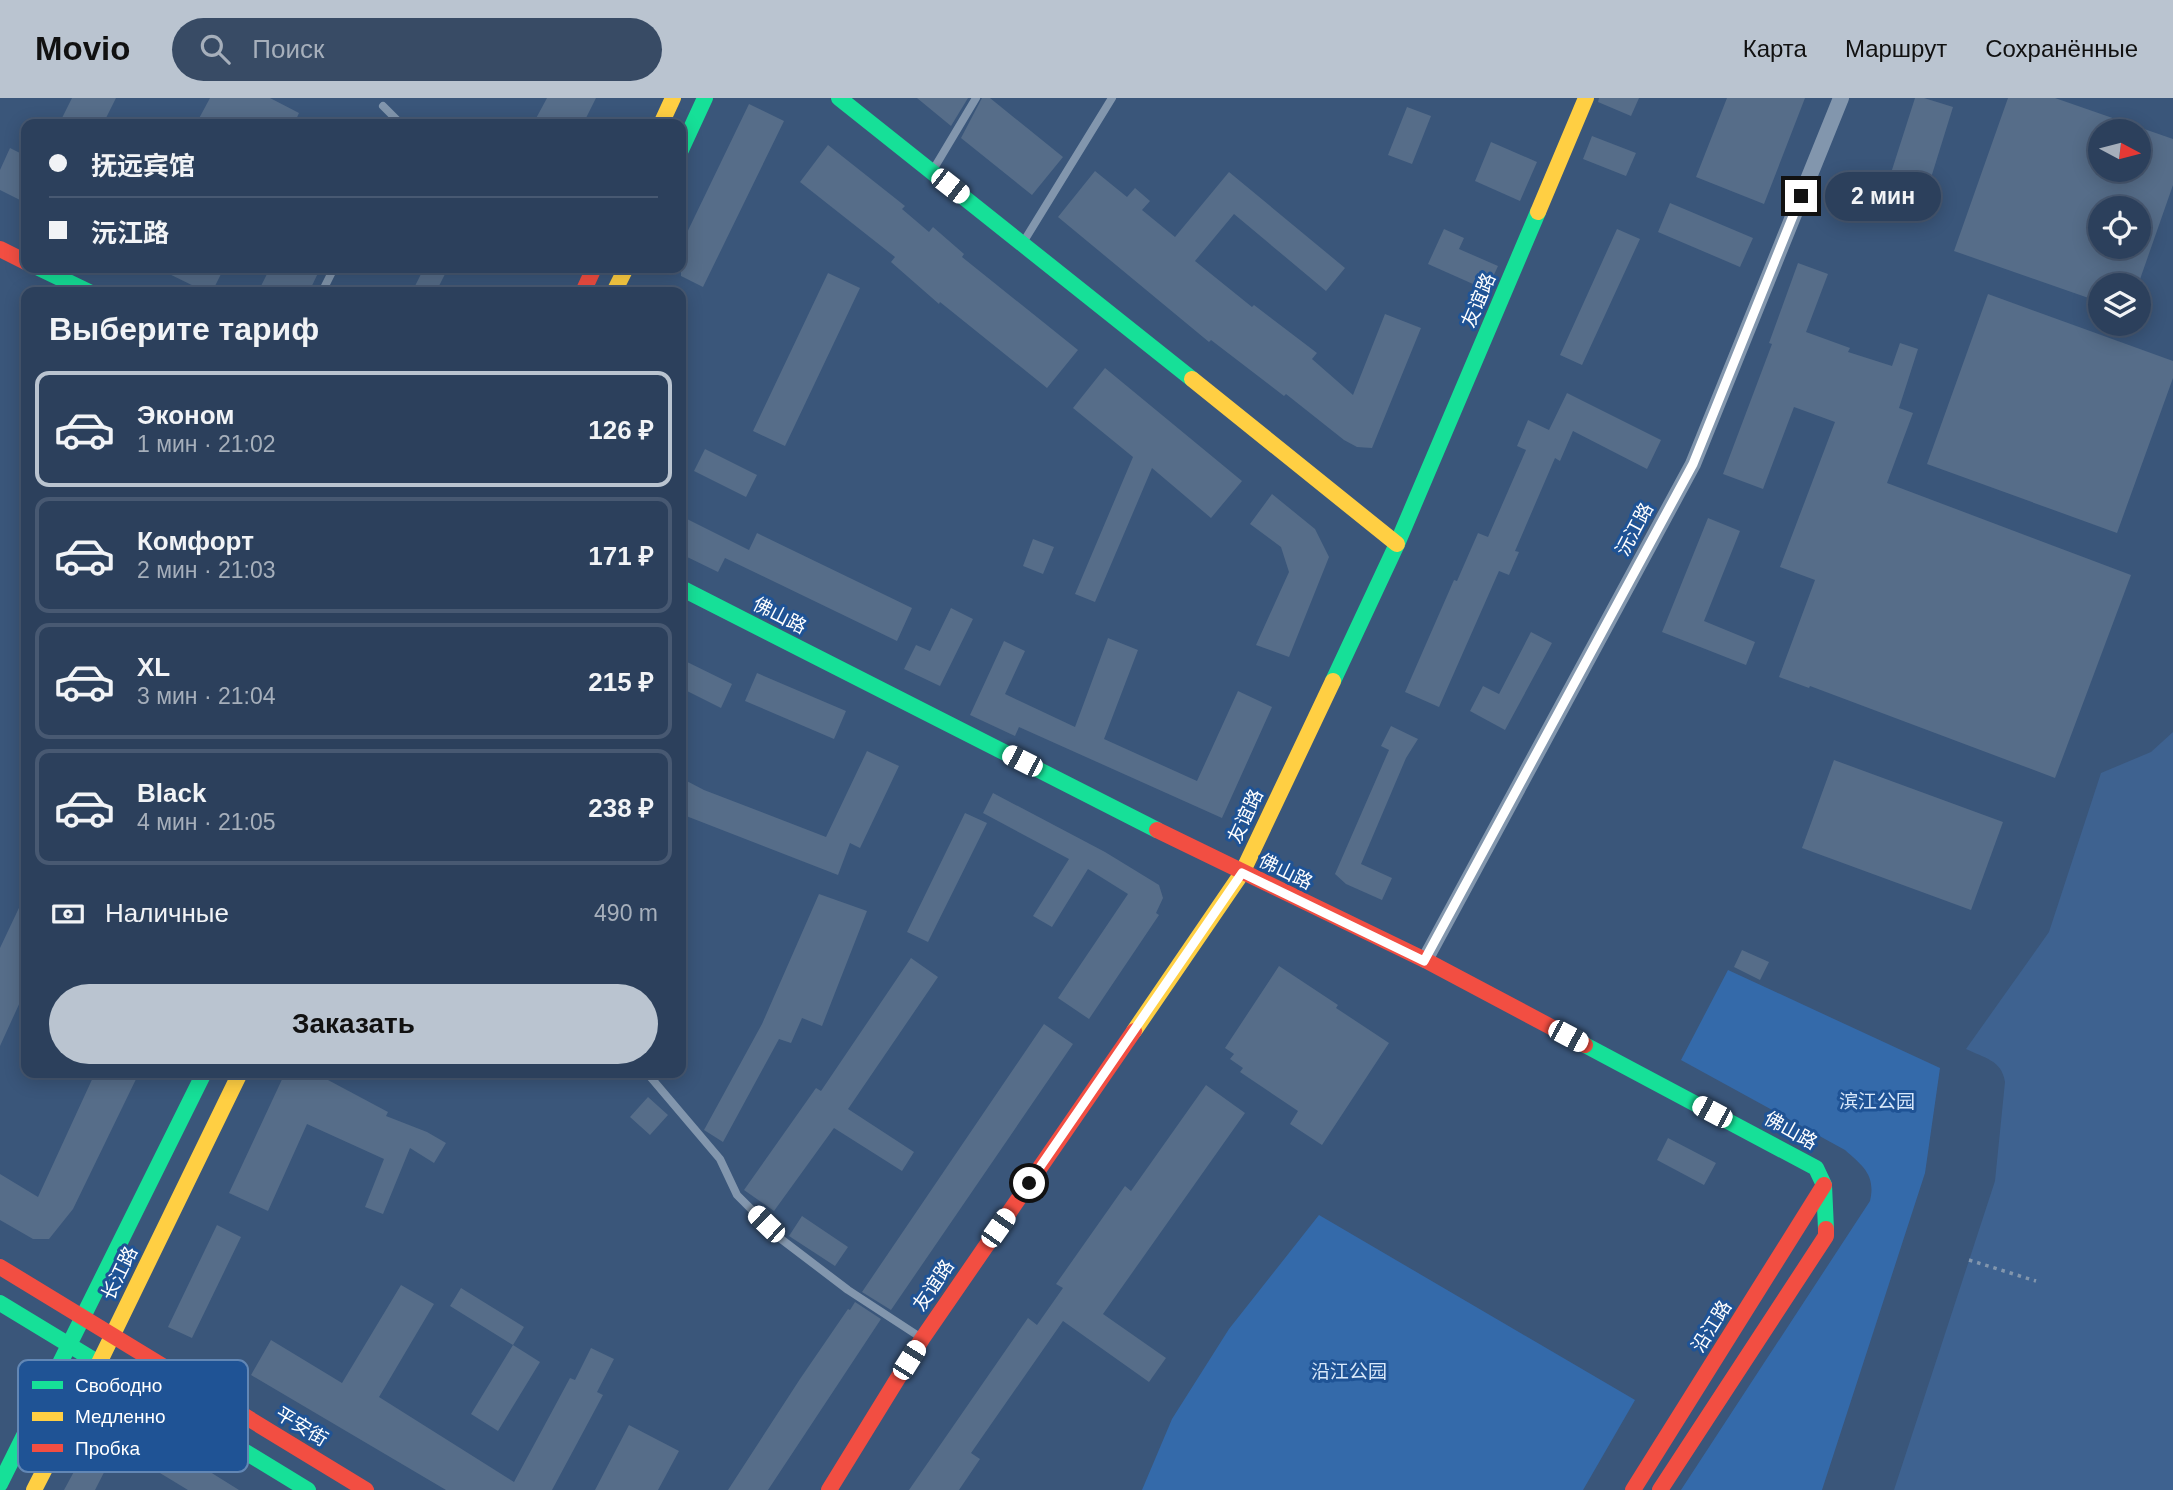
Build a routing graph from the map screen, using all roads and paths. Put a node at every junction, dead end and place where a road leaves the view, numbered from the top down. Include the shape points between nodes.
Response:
1 (673, 98) edge
2 (705, 98) edge
3 (976, 98) edge
4 (1112, 98) edge
5 (1586, 98) edge
6 (1841, 98) edge
7 (843, 99) edge
8 (383, 106) dead end
9 (396, 119) edge
10 (663, 119) edge
11 (686, 139) edge
12 (932, 172) junction
13 (1023, 243) junction
14 (0, 249) edge
15 (21, 260) edge
16 (49, 273) edge
17 (79, 287) edge
18 (1397, 544) junction
19 (686, 592) edge
20 (1242, 873) junction
21 (1424, 961) junction
22 (202, 1078) edge
23 (238, 1078) edge
24 (651, 1078) edge
25 (1824, 1185) junction
26 (1969, 1260) dead end
27 (0, 1267) edge
28 (2036, 1281) dead end
29 (0, 1303) edge
30 (83, 1318) junction
31 (112, 1335) junction
32 (922, 1339) junction
33 (70, 1345) junction
34 (62, 1360) edge
35 (94, 1360) edge
36 (100, 1360) edge
37 (153, 1360) edge
38 (248, 1418) edge
39 (18, 1448) edge
40 (248, 1454) edge
41 (43, 1472) edge
42 (0, 1484) edge
43 (34, 1490) edge
44 (308, 1490) edge
45 (366, 1490) edge
46 (829, 1490) edge
47 (1633, 1490) edge
48 (1660, 1490) edge

1 - 10 street
2 - 11 street
3 - 12 lane
4 - 13 lane
5 - 18 street, 友谊路
6 - 21 street, 沅江路 via 1693,464
7 - 12 street
8 - 9 lane
12 - 13 street
13 - 18 street
14 - 15 street
16 - 17 street
18 - 20 street, 友谊路
19 - 20 street, 佛山路
20 - 21 street, 佛山路
20 - 32 street, 友谊路
21 - 25 street, 佛山路 via 1808,1162
22 - 30 street, 长江路
23 - 31 street, 长江路
24 - 32 lane via 720,1159 737,1195 781,1239
25 - 47 street, 沿江路
25 - 48 street via 1826,1236
26 - 28 path
27 - 30 street, 平安街
29 - 33 street
30 - 31 street, 平安街
30 - 33 street, 长江路
31 - 36 street, 长江路
31 - 37 street, 平安街
32 - 46 street, 友谊路
33 - 34 street, 长江路
33 - 35 street
38 - 45 street, 平安街
39 - 42 street, 长江路
40 - 44 street
41 - 43 street, 长江路

